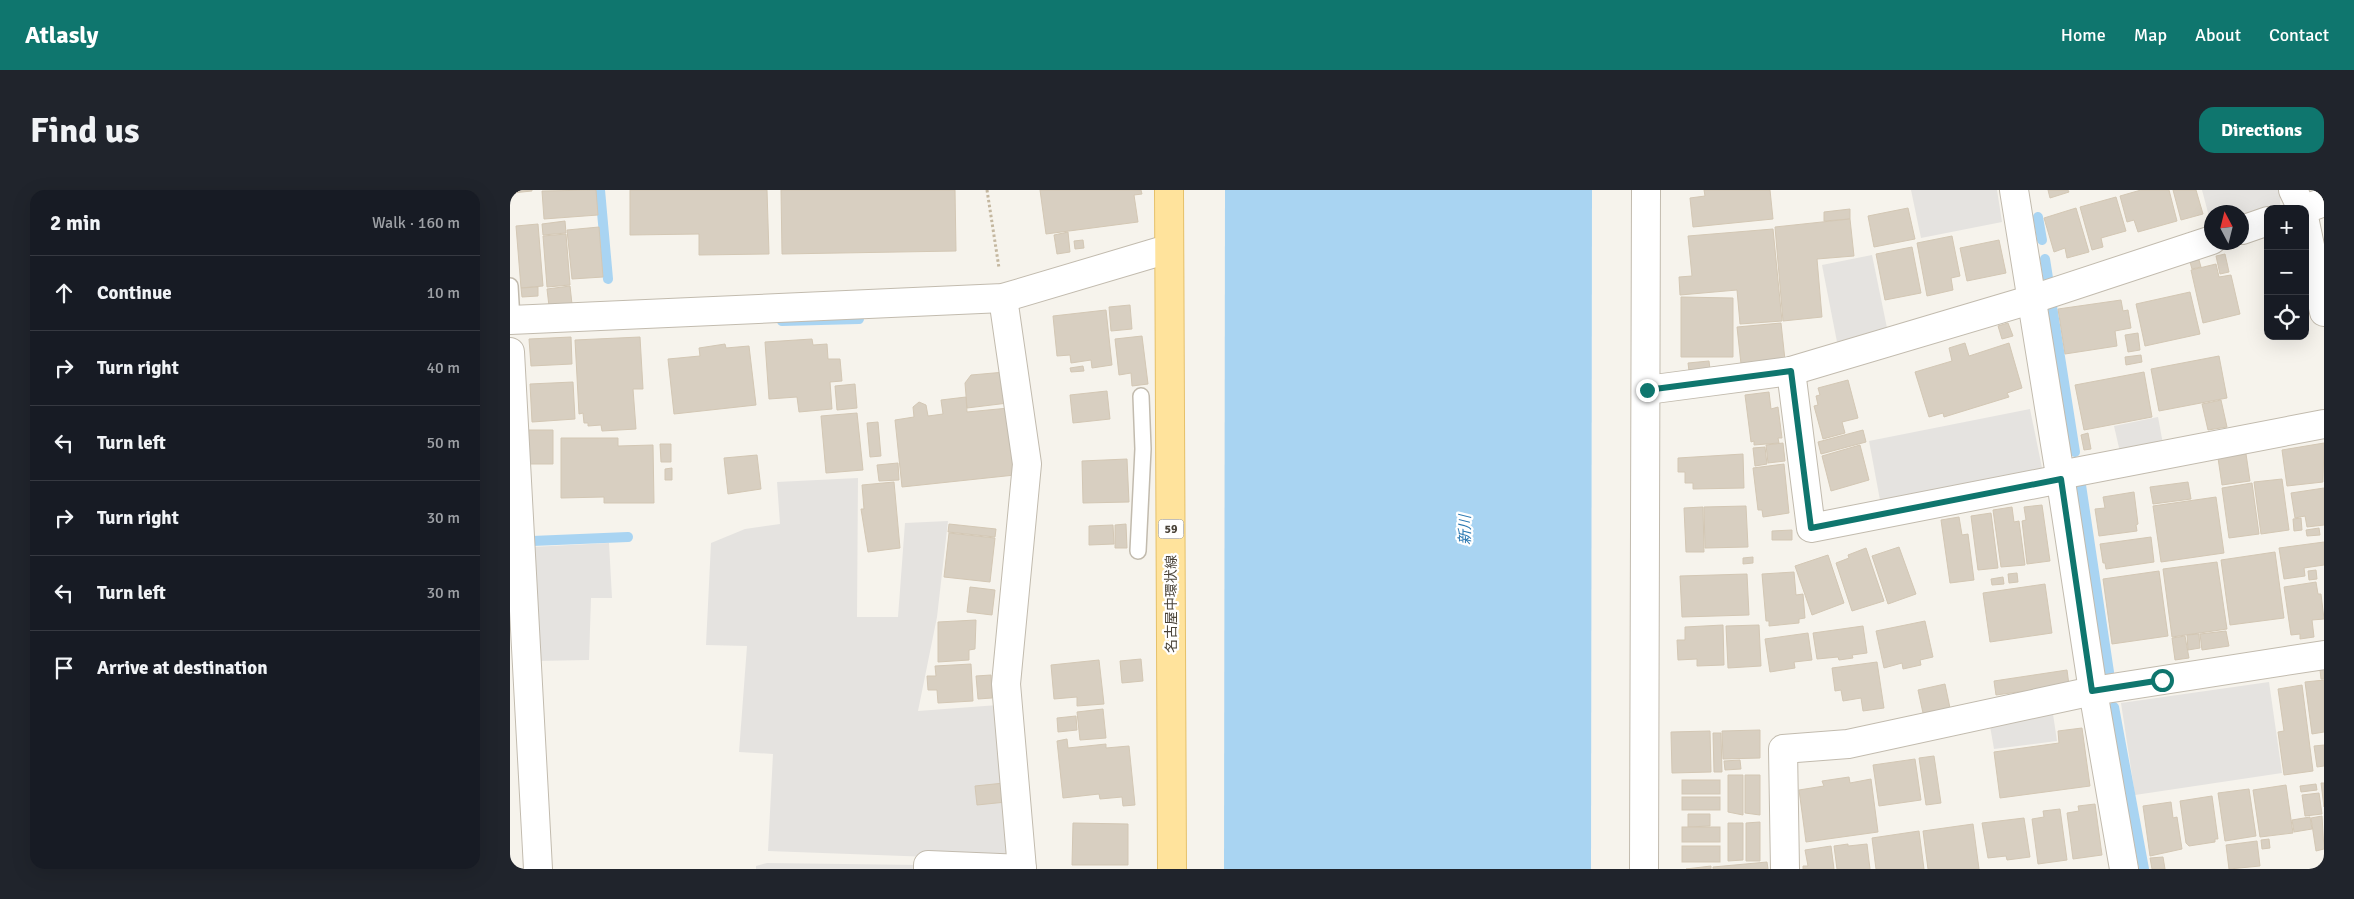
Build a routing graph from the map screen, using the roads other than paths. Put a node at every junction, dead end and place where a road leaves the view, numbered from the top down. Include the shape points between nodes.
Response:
1 (1169, 190) edge
2 (1646, 190) edge
3 (2014, 190) edge
4 (2294, 190) edge
5 (2324, 202) edge
6 (2302, 205) edge
7 (2309, 207) edge
8 (2264, 222) edge
9 (2249, 228) edge
10 (2309, 241) edge
11 (2204, 243) edge
12 (1168, 249) junction
13 (510, 286) edge
14 (1004, 298) junction
15 (2030, 300) junction
16 (2324, 312) edge
17 (511, 320) edge
18 (510, 352) edge
19 (1791, 371) junction
20 (1647, 390) junction
21 (1140, 396) dead end
22 (2324, 424) edge
23 (1170, 447) junction
24 (1143, 449) junction
25 (2060, 477) junction
26 (514, 490) edge
27 (1138, 551) dead end
28 (2324, 656) edge
29 (519, 684) edge
30 (2092, 691) junction
31 (538, 869) edge
32 (928, 869) edge
33 (1022, 869) edge
34 (1172, 869) edge
35 (1644, 869) edge
36 (1784, 869) edge
37 (2124, 869) edge

1 - 12 main road, 名古屋中環状線 / 59
2 - 20 street
3 - 15 street
4 - 6 street
5 - 7 street
8 - 9 street
10 - 16 street
11 - 15 street
12 - 14 street
12 - 23 main road, 名古屋中環状線 / 59
13 - 17 lane
14 - 17 street
14 - 33 street via 1027,464 1006,684
15 - 19 street
15 - 25 street
18 - 26 street
19 - 20 street
19 - 25 street via 1811,528
20 - 35 street
21 - 24 lane
22 - 25 street
23 - 24 lane
23 - 34 main road, 名古屋中環状線 / 59
24 - 27 lane
25 - 30 street
26 - 29 street
28 - 30 street
29 - 31 street
30 - 36 street via 1848,744 1783,749
30 - 37 street
32 - 33 street via 928,865

